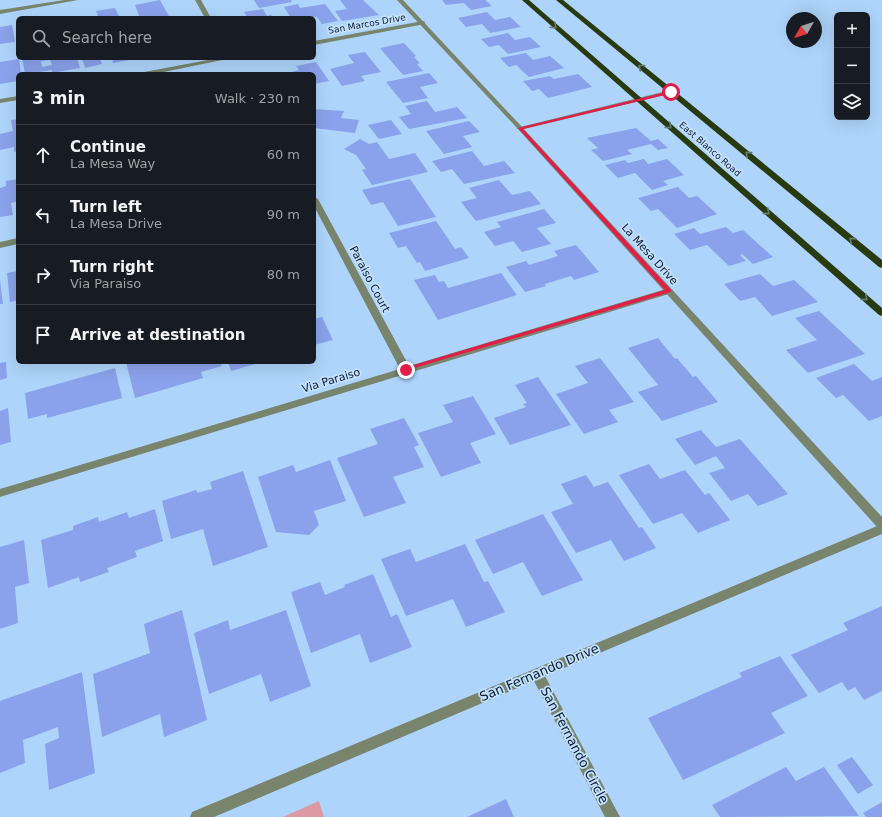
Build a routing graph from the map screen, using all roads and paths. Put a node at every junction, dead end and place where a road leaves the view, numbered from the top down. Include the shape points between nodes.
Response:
1 (75, 0) edge
2 (198, 0) edge
3 (400, 0) edge
4 (525, 0) edge
5 (559, 0) edge
6 (0, 12) edge
7 (207, 16) edge
8 (423, 23) junction
9 (316, 43) edge
10 (218, 60) edge
11 (155, 72) edge
12 (671, 92) junction
13 (16, 98) edge
14 (0, 101) edge
15 (640, 101) junction
16 (520, 128) junction
17 (316, 203) edge
18 (16, 241) edge
19 (0, 245) edge
20 (882, 265) edge
21 (669, 291) junction
22 (882, 313) edge
23 (406, 370) junction
24 (0, 493) edge
25 (882, 525) edge
26 (882, 529) edge
27 (536, 673) junction
28 (197, 817) edge
29 (613, 817) edge

1 - 6 street
2 - 7 street
3 - 8 street, La Mesa Drive
4 -> 15 highway, East Blanco Road
12 -> 5 highway, East Blanco Road
8 - 9 street, San Marcos Drive
8 - 16 street, La Mesa Drive
10 - 11 street
12 - 15 street
20 -> 12 highway, East Blanco Road
13 - 14 street
15 - 16 street
15 -> 22 highway, East Blanco Road
16 - 21 street, La Mesa Drive
17 - 23 street, Paraiso Court
18 - 19 street
21 - 23 street, Via Paraiso
21 - 25 street, La Mesa Drive
23 - 24 street, Via Paraiso
26 - 27 street, San Fernando Drive
27 - 28 street, San Fernando Drive
27 - 29 street, San Fernando Circle

